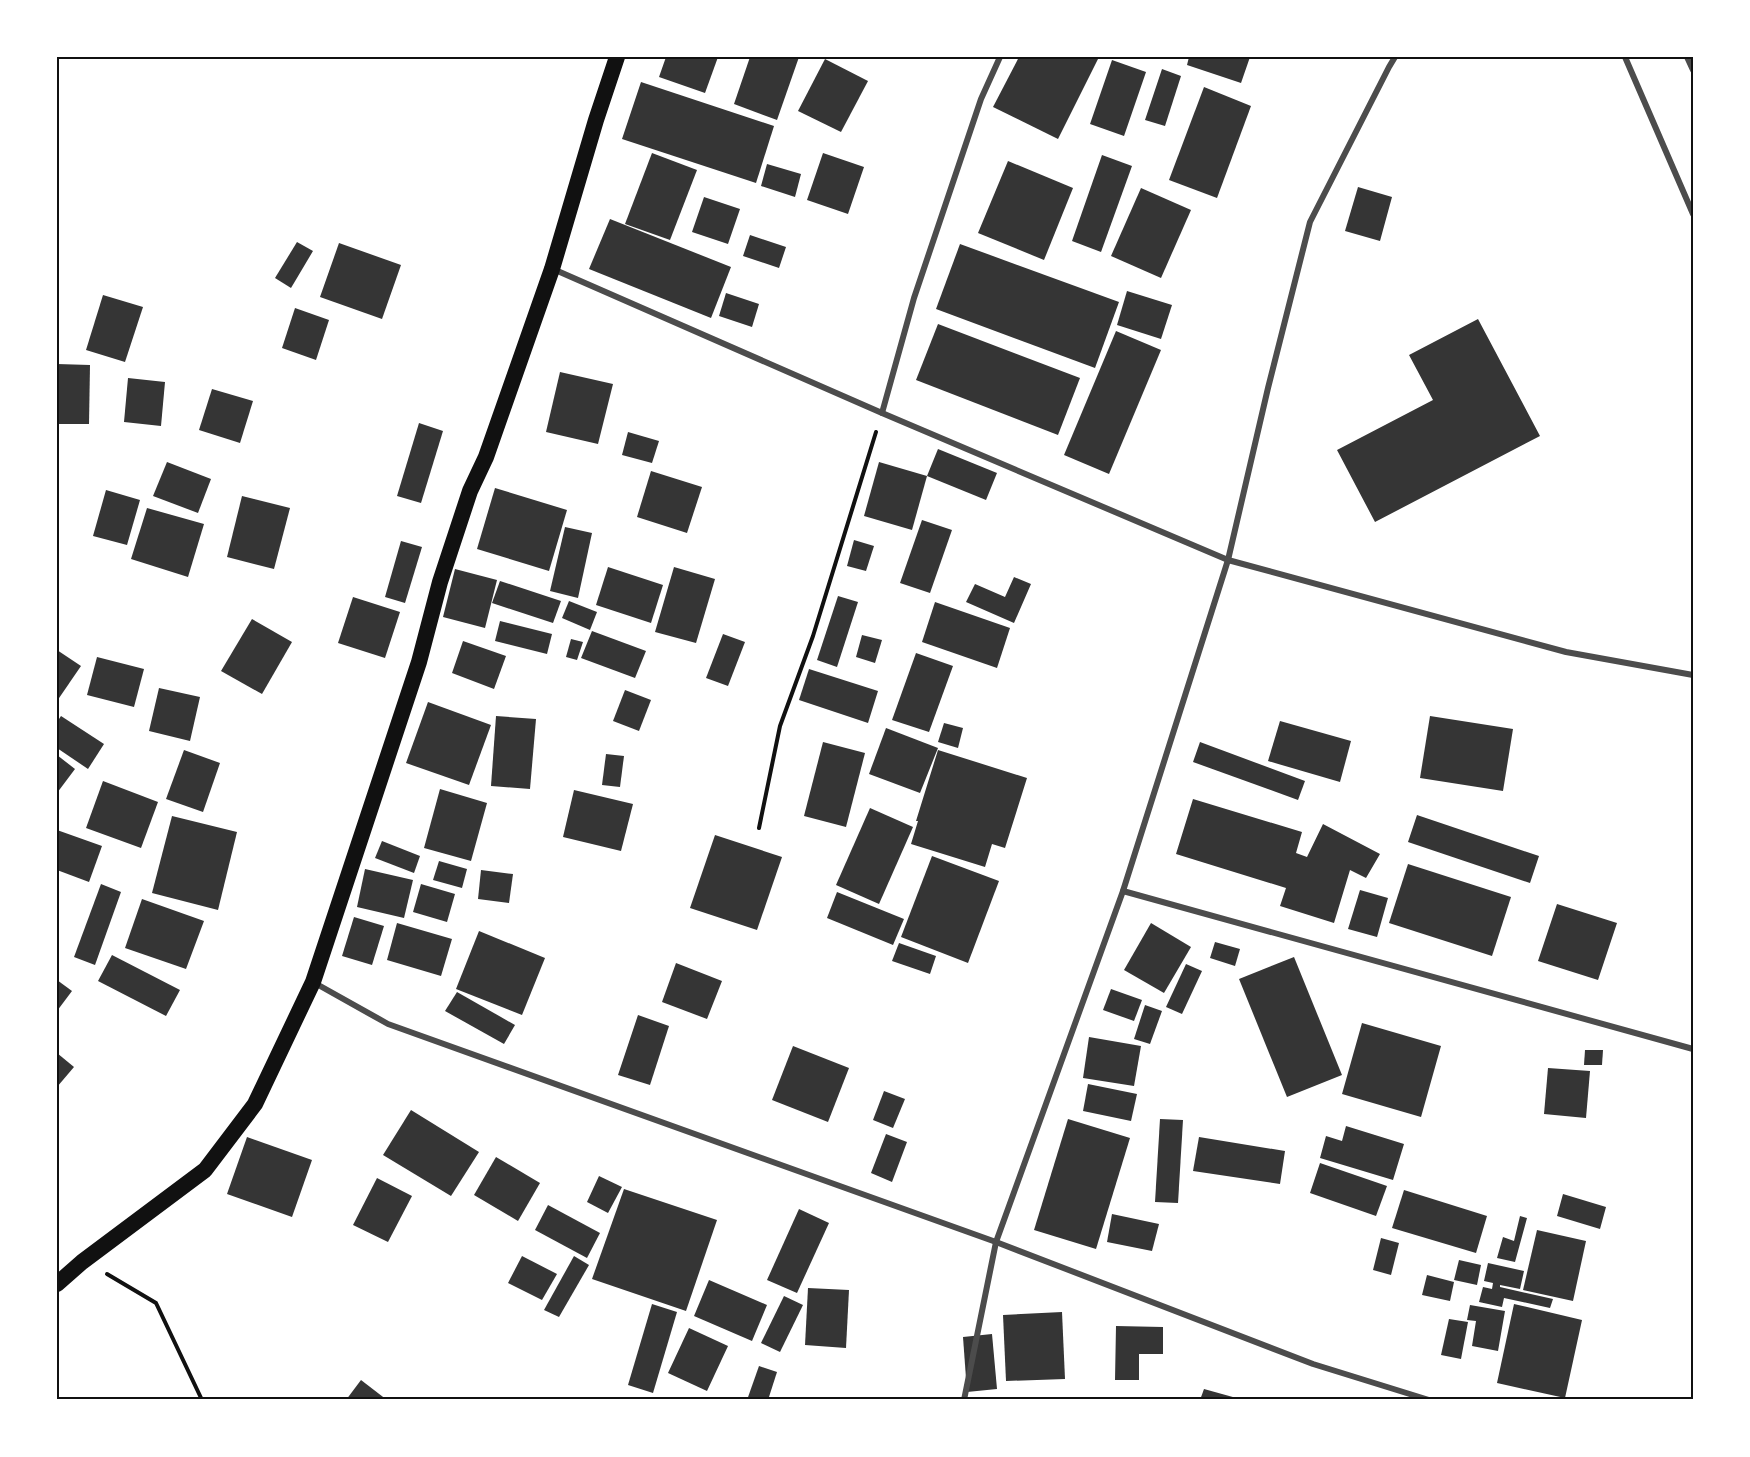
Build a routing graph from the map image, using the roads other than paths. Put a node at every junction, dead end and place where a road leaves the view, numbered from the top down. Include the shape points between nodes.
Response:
1 (617, 57) edge
2 (1000, 57) edge
3 (1395, 57) edge
4 (1625, 57) edge
5 (1687, 57) edge
6 (1693, 70) edge
7 (1693, 214) edge
8 (552, 269) junction
9 (882, 413) junction
10 (1228, 560) junction
11 (1693, 675) edge
12 (1123, 891) junction
13 (314, 982) junction
14 (1693, 1049) edge
15 (996, 1242) junction
16 (57, 1284) edge
17 (964, 1400) edge
18 (1430, 1400) edge

1 - 8 highway
2 - 9 street via 981,99 914,298
3 - 10 street via 1310,222
4 - 7 street
5 - 6 street
8 - 9 street
8 - 13 highway via 486,457 470,491 419,662
9 - 10 street
10 - 11 street via 1566,652
10 - 12 street
12 - 14 street
12 - 15 street
13 - 15 street via 388,1024
13 - 16 highway via 255,1104 205,1170
15 - 17 street
15 - 18 street via 1313,1365

